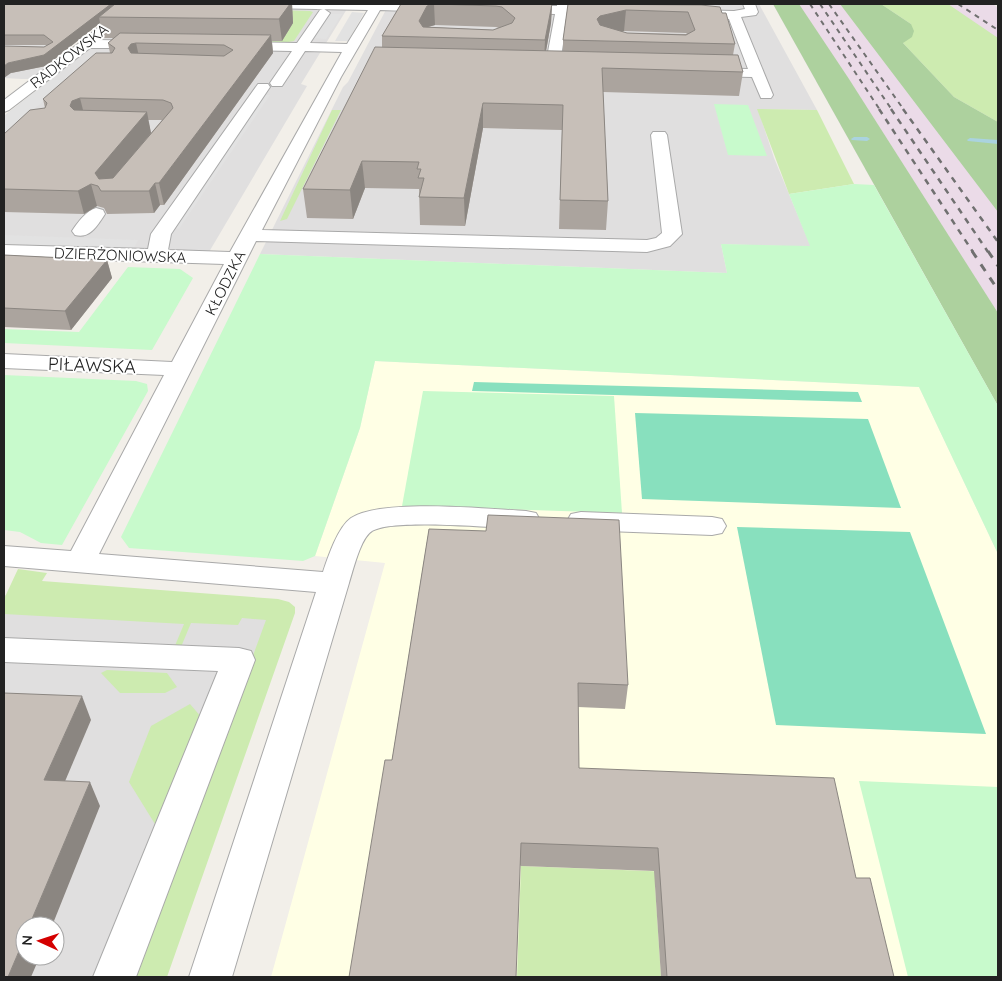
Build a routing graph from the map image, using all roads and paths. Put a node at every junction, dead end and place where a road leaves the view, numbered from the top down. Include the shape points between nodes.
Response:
1 (134, 4) edge
2 (264, 4) edge
3 (749, 4) edge
4 (377, 5) edge
5 (562, 7) edge
6 (445, 8) dead end
7 (503, 9) edge
8 (619, 12) edge
9 (324, 13) dead end
10 (676, 13) edge
11 (734, 15) junction
12 (86, 44) junction
13 (156, 45) edge
14 (221, 46) edge
15 (302, 47) junction
16 (351, 48) junction
17 (342, 63) junction
18 (362, 64) dead end
19 (58, 66) junction
20 (84, 66) edge
21 (571, 68) edge
22 (267, 70) edge
23 (286, 70) junction
24 (689, 71) edge
25 (758, 73) junction
26 (26, 90) junction
27 (46, 90) dead end
28 (766, 95) dead end
29 (4, 107) edge
30 (658, 134) dead end
31 (96, 214) edge
32 (82, 231) dead end
33 (249, 235) junction
34 (4, 251) edge
35 (156, 256) junction
36 (237, 258) junction
37 (4, 361) edge
38 (181, 368) junction
39 (712, 526) dead end
40 (4, 556) edge
41 (80, 562) junction
42 (334, 582) junction
43 (4, 650) edge
44 (115, 977) edge
45 (210, 977) edge

1 - 12 street, RADKOWSKA
2 - 4 street
3 - 11 street via 752,12
4 - 6 street
4 - 16 street, KŁODZKA
5 - 7 street
5 - 8 street
5 - 21 street via 555,56 547,67
9 - 15 street
10 - 11 street
11 - 25 street
12 - 13 street
12 - 19 street, RADKOWSKA
14 - 15 street
15 - 16 street
15 - 23 street
16 - 17 street, KŁODZKA
17 - 18 street
17 - 33 street, KŁODZKA
19 - 20 street
19 - 26 street, RADKOWSKA
22 - 23 street
23 - 35 street via 270,85 162,234
24 - 25 street
25 - 28 street
26 - 27 street
26 - 29 street, RADKOWSKA
30 - 33 street via 672,234 663,242 647,246
31 - 32 street
33 - 36 street, KŁODZKA
34 - 35 street, DZIERŻONIOWSKA
35 - 36 street, DZIERŻONIOWSKA
36 - 38 street, KŁODZKA
37 - 38 street, PIŁAWSKA
38 - 41 street, KŁODZKA
39 - 42 street via 387,517 361,524
40 - 41 street
41 - 42 street
42 - 45 street
43 - 44 street via 239,660

